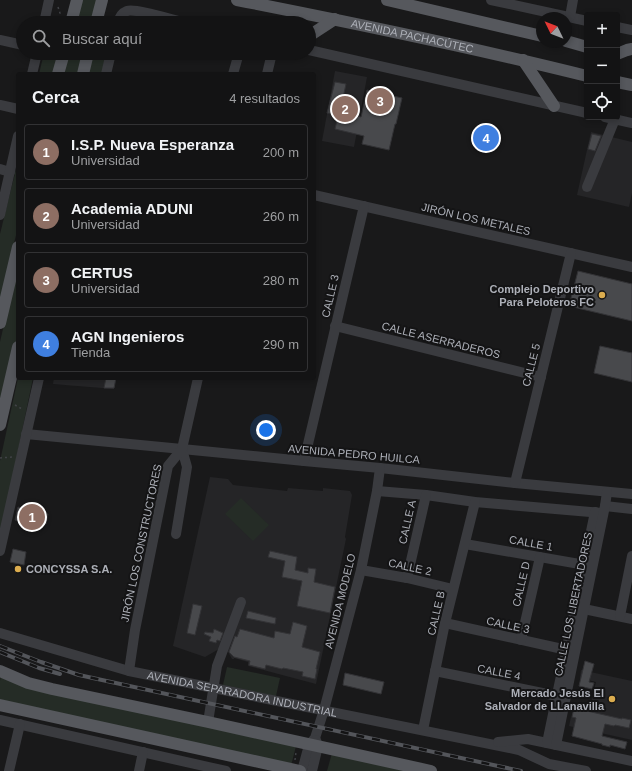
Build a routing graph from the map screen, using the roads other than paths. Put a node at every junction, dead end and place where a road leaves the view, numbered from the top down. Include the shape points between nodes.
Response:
1 (49, 0) edge
2 (77, 0) edge
3 (102, 0) edge
4 (237, 0) edge
5 (387, 0) edge
6 (573, 0) edge
7 (497, 1) edge
8 (547, 12) edge
9 (571, 12) edge
10 (46, 16) edge
11 (73, 16) edge
12 (98, 16) edge
13 (120, 16) edge
14 (158, 16) edge
15 (572, 17) edge
16 (335, 19) junction
17 (584, 20) edge
18 (620, 28) edge
19 (632, 30) edge
20 (316, 31) edge
21 (536, 35) edge
22 (0, 40) edge
23 (16, 43) edge
24 (572, 43) edge
25 (584, 46) edge
26 (632, 49) edge
27 (316, 52) edge
28 (620, 53) edge
29 (620, 55) edge
30 (632, 58) edge
31 (35, 60) edge
32 (62, 60) edge
33 (86, 60) edge
34 (109, 60) edge
35 (238, 60) edge
36 (270, 60) edge
37 (522, 60) junction
38 (32, 72) edge
39 (59, 72) edge
40 (83, 72) edge
41 (106, 72) edge
42 (234, 72) edge
43 (267, 72) edge
44 (584, 75) edge
45 (620, 82) edge
46 (632, 84) edge
47 (0, 105) edge
48 (554, 106) junction
49 (16, 109) edge
50 (584, 112) edge
51 (609, 120) edge
52 (619, 120) edge
53 (632, 123) edge
54 (16, 141) edge
55 (5, 171) edge
56 (588, 187) dead end
57 (316, 195) edge
58 (364, 206) junction
59 (0, 214) edge
60 (571, 253) junction
61 (16, 256) edge
62 (632, 267) edge
63 (0, 324) edge
64 (336, 326) junction
65 (16, 356) edge
66 (541, 377) junction
67 (39, 380) edge
68 (198, 380) edge
69 (0, 425) edge
70 (26, 434) junction
71 (182, 448) junction
72 (304, 462) junction
73 (380, 468) junction
74 (515, 483) junction
75 (377, 491) junction
76 (607, 492) junction
77 (632, 493) edge
78 (426, 495) junction
79 (475, 502) junction
80 (632, 509) edge
81 (601, 511) junction
82 (176, 534) dead end
83 (465, 544) junction
84 (0, 551) edge
85 (632, 556) edge
86 (540, 557) junction
87 (588, 566) junction
88 (361, 570) junction
89 (407, 578) junction
90 (453, 589) junction
91 (241, 602) dead end
92 (584, 609) junction
93 (620, 616) junction
94 (632, 619) edge
95 (445, 624) junction
96 (0, 633) edge
97 (521, 640) junction
98 (567, 650) junction
99 (0, 671) edge
100 (130, 671) junction
101 (435, 672) junction
102 (214, 688) junction
103 (558, 696) junction
104 (0, 705) edge
105 (324, 710) junction
106 (0, 720) edge
107 (208, 722) junction
108 (20, 724) junction
109 (423, 730) junction
110 (310, 743) junction
111 (488, 743) junction
112 (552, 744) junction
113 (143, 752) junction
114 (632, 762) edge
115 (298, 770) edge
116 (9, 771) edge
117 (139, 771) edge
118 (226, 771) edge
119 (312, 771) edge
120 (431, 771) edge
121 (586, 771) edge

1 - 10 street
2 - 11 main road
3 - 12 main road
4 - 16 main road, AVENIDA PACHACÚTEC
5 - 21 main road
6 - 9 street
7 - 8 street
13 - 14 street via 127,11
15 - 17 street
16 - 20 main road
16 - 37 main road, AVENIDA PACHACÚTEC
18 - 19 street
22 - 23 street
24 - 25 main road
26 - 28 main road
27 - 48 street
29 - 30 main road
31 - 38 street
32 - 39 main road
33 - 40 main road
34 - 41 street
35 - 42 street
36 - 43 street
37 - 44 main road, AVENIDA PACHACÚTEC
37 - 48 main road
45 - 46 main road
47 - 49 street
48 - 50 street
51 - 56 street
52 - 53 street
54 - 55 street
55 - 59 street
57 - 58 street, JIRÓN LOS METALES
58 - 60 street, JIRÓN LOS METALES
58 - 64 street, CALLE 3
60 - 62 street, JIRÓN LOS METALES
60 - 66 street, CALLE 5
61 - 63 main road
64 - 66 street, CALLE ASERRADEROS
64 - 72 street, CALLE 3
65 - 69 main road
66 - 74 street, CALLE 5
67 - 70 street
68 - 71 street, JIRÓN LOS CONSTRUCTORES
70 - 71 street, AVENIDA PEDRO HUILCA
70 - 84 street
71 - 72 street, AVENIDA PEDRO HUILCA
71 - 82 street via 187,468
71 - 100 street, JIRÓN LOS CONSTRUCTORES via 168,466 135,630
72 - 73 street, AVENIDA PEDRO HUILCA
73 - 74 street, AVENIDA PEDRO HUILCA
73 - 75 street, AVENIDA MODELO
74 - 76 street, AVENIDA PEDRO HUILCA
75 - 78 street
75 - 88 street, AVENIDA MODELO
76 - 77 street, AVENIDA PEDRO HUILCA
76 - 81 street, CALLE LOS LIBERTADORES
78 - 79 street
78 - 89 street, CALLE A
79 - 81 street
79 - 83 street, CALLE B
80 - 81 street
81 - 87 street, CALLE LOS LIBERTADORES
83 - 86 street, CALLE 1
83 - 90 street, CALLE B
85 - 93 street
86 - 87 street, CALLE 1
86 - 97 street, CALLE D
87 - 92 street, CALLE LOS LIBERTADORES
87 - 98 street, CALLE LOS LIBERTADORES
88 - 89 street, CALLE 2
88 - 105 street, AVENIDA MODELO
89 - 90 street, CALLE 2
90 - 95 street, CALLE B
91 - 102 street via 218,666
92 - 93 street
92 - 112 street, CALLE LOS LIBERTADORES
93 - 94 street
95 - 97 street, CALLE 3
95 - 101 street, CALLE B
96 - 100 street, AVENIDA SEPARADORA INDUSTRIAL
97 - 98 street, CALLE 3
98 - 103 street, CALLE LOS LIBERTADORES
99 - 107 main road via 28,683
100 - 102 street, AVENIDA SEPARADORA INDUSTRIAL
101 - 103 street, CALLE 4
101 - 109 street, CALLE B
102 - 105 street, AVENIDA SEPARADORA INDUSTRIAL
102 - 107 street
103 - 112 street, CALLE LOS LIBERTADORES
104 - 115 main road
105 - 109 street, AVENIDA SEPARADORA INDUSTRIAL
105 - 110 street, AVENIDA MODELO
106 - 108 street
107 - 110 main road
108 - 113 street
108 - 116 street
109 - 111 street, AVENIDA SEPARADORA INDUSTRIAL
110 - 115 street, AVENIDA MODELO
110 - 119 street, AVENIDA MODELO
110 - 120 main road
111 - 112 street, AVENIDA SEPARADORA INDUSTRIAL via 528,739
111 - 121 street, AVENIDA SEPARADORA INDUSTRIAL via 519,750 548,764
112 - 114 street, AVENIDA SEPARADORA INDUSTRIAL
113 - 117 street
113 - 118 street

